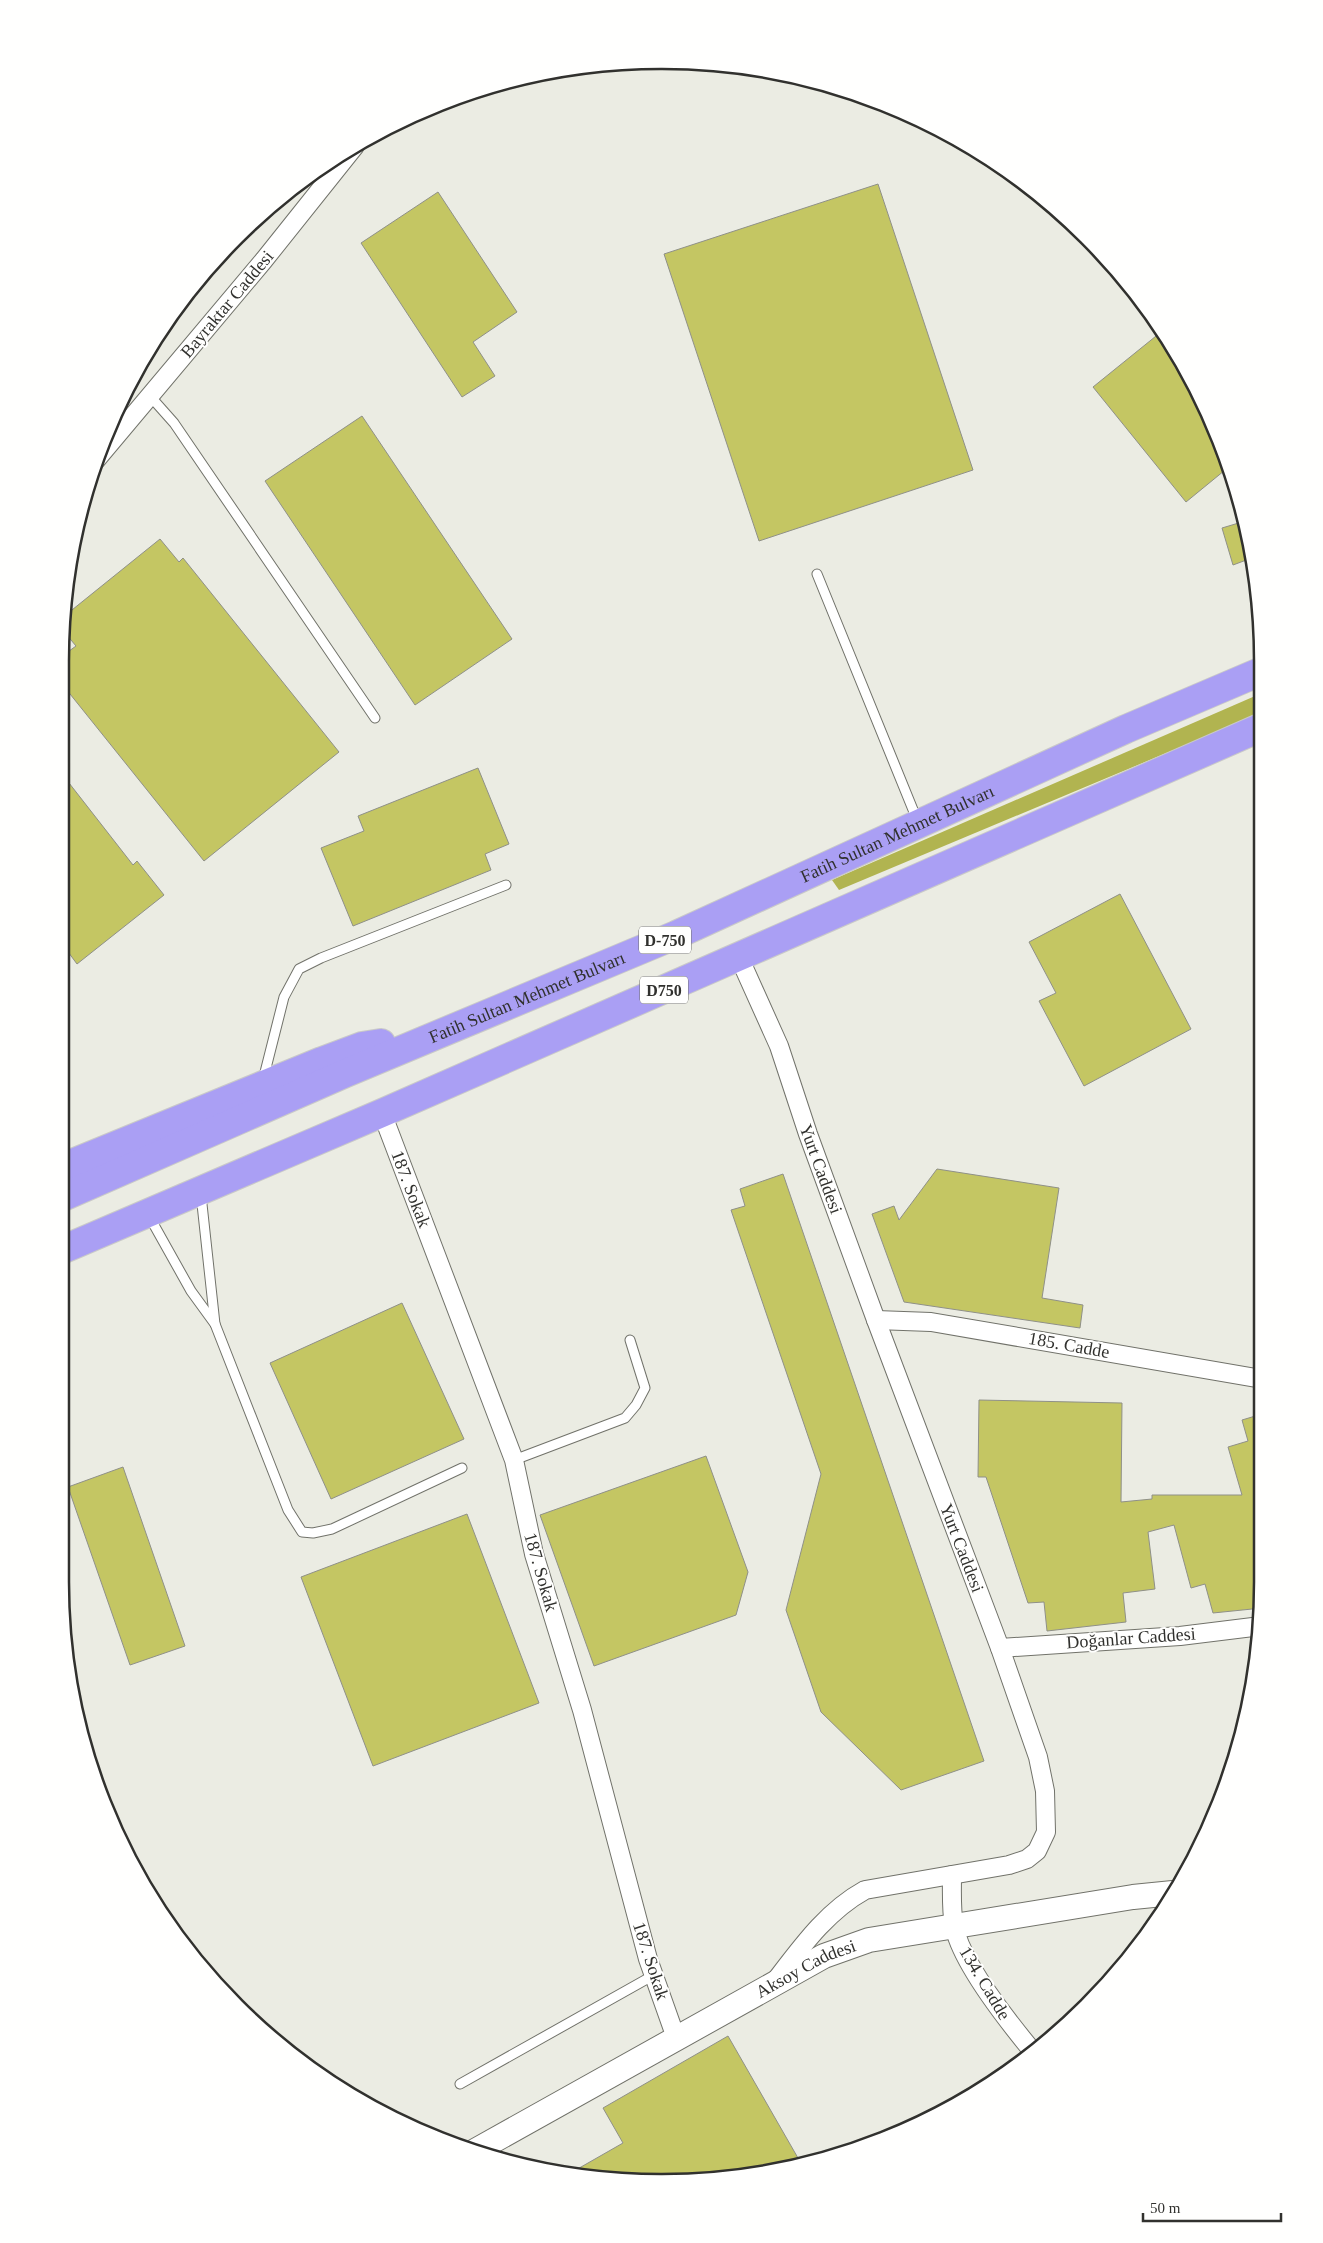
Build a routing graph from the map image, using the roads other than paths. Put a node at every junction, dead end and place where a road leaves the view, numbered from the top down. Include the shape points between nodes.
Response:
1 (341, 163) edge
2 (150, 396) junction
3 (111, 442) edge
4 (817, 574) dead end
5 (1254, 674) edge
6 (375, 718) dead end
7 (1254, 731) edge
8 (919, 825) junction
9 (506, 885) dead end
10 (739, 957) junction
11 (451, 1030) junction
12 (261, 1085) junction
13 (382, 1113) junction
14 (69, 1165) edge
15 (202, 1190) junction
16 (69, 1195) edge
17 (148, 1214) junction
18 (69, 1246) edge
19 (876, 1320) junction
20 (215, 1324) junction
21 (630, 1340) dead end
22 (1254, 1378) edge
23 (514, 1460) junction
24 (462, 1468) dead end
25 (1252, 1627) edge
26 (1000, 1648) junction
27 (952, 1875) junction
28 (1165, 1894) edge
29 (954, 1926) junction
30 (654, 1975) junction
31 (772, 1986) junction
32 (676, 2038) junction
33 (1029, 2047) edge
34 (460, 2084) dead end
35 (483, 2147) edge

1 - 2 street, Bayraktar Caddesi
2 - 3 street, Bayraktar Caddesi
2 - 6 lane via 174,423
4 - 8 lane
5 - 8 highway, Fatih Sultan Mehmet Bulvarı / D-750 via 1126,729
7 - 10 highway, D750
8 - 11 highway, Fatih Sultan Mehmet Bulvarı / D-750 via 676,935
9 - 12 lane via 321,958 299,970 284,997
10 - 13 highway, D750
10 - 19 street, Yurt Caddesi via 779,1046
11 - 12 highway via 362,1046
11 - 16 highway, Fatih Sultan Mehmet Bulvarı / D-750
12 - 14 highway
13 - 15 highway, D750
13 - 23 street, 187. Sokak
15 - 17 highway, D750
15 - 20 lane via 200,1201
17 - 18 highway, D750
17 - 20 lane via 192,1292
19 - 22 street, 185. Cadde via 940,1323
19 - 26 street, Yurt Caddesi
20 - 24 lane via 288,1510 302,1532 332,1529
21 - 23 lane via 645,1388 625,1418
23 - 30 street, 187. Sokak via 534,1554 582,1710
25 - 26 street, Doğanlar Caddesi via 1180,1636
26 - 27 street, Yurt Caddesi via 1038,1757 1045,1792 1046,1832 1037,1851 1027,1859
27 - 29 street, 134. Cadde
27 - 31 street, Yurt Caddesi via 865,1890 848,1900 832,1912
28 - 29 street, Aksoy Caddesi
29 - 31 street, Aksoy Caddesi via 846,1947
29 - 33 street, 134. Cadde via 974,1970 1007,2021
30 - 32 street, 187. Sokak
30 - 34 lane
31 - 32 street, Aksoy Caddesi
32 - 35 street, Aksoy Caddesi

